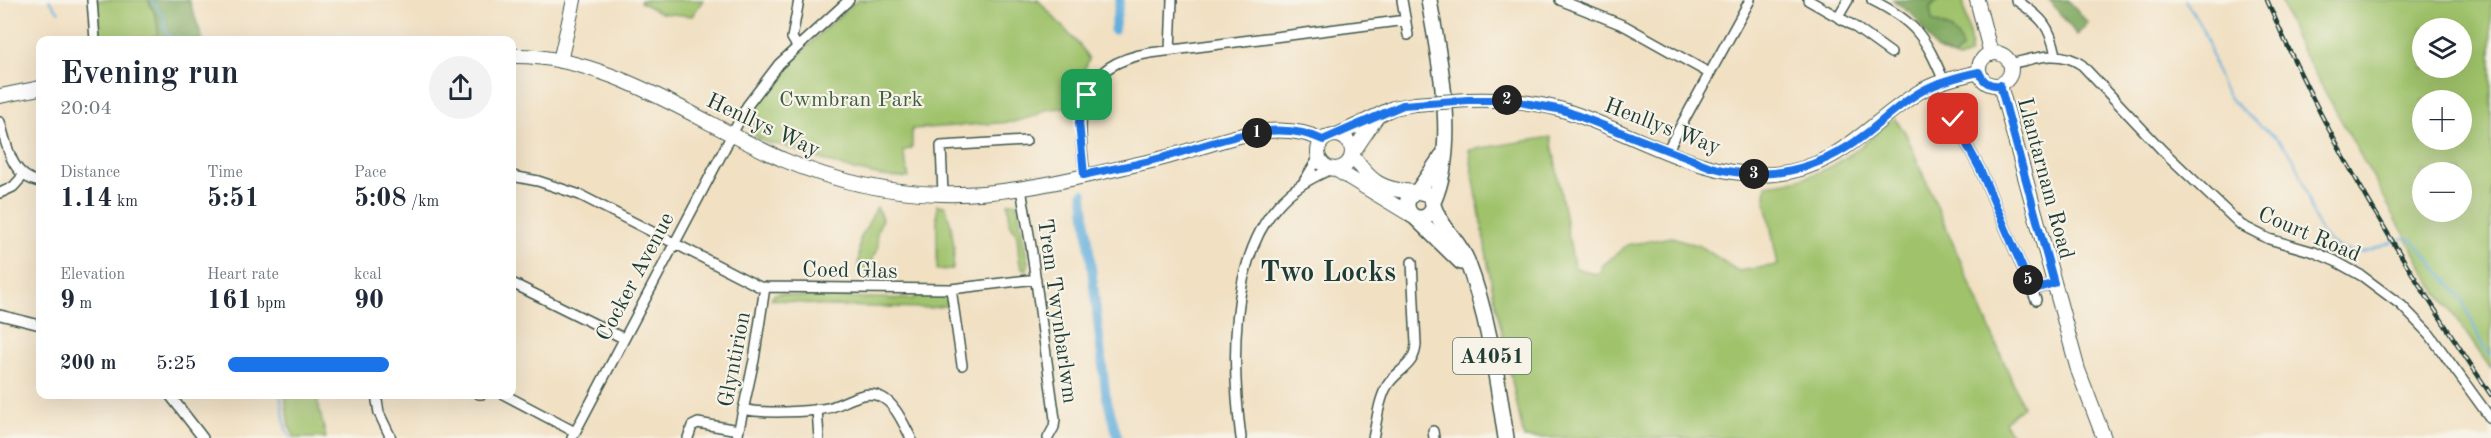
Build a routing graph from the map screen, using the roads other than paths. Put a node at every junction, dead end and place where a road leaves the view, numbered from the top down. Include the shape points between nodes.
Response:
1 (93, 0) edge
2 (574, 0) edge
3 (799, 0) edge
4 (849, 0) edge
5 (1172, 0) edge
6 (1402, 0) edge
7 (1429, 0) edge
8 (1560, 0) edge
9 (1750, 0) edge
10 (1808, 0) edge
11 (1848, 0) edge
12 (1872, 0) edge
13 (1977, 0) edge
14 (2016, 0) edge
15 (1838, 17) junction
16 (1406, 20) junction
17 (1408, 35) dead end
18 (95, 36) edge
19 (797, 46) junction
20 (1170, 51) junction
21 (1891, 53) dead end
22 (1991, 54) junction
23 (516, 56) edge
24 (2056, 56) junction
25 (560, 61) junction
26 (2010, 64) junction
27 (1979, 72) junction
28 (1709, 73) junction
29 (1944, 81) junction
30 (2000, 85) junction
31 (36, 89) edge
32 (0, 96) edge
33 (1379, 115) junction
34 (1953, 119) dead end
35 (0, 122) edge
36 (732, 132) junction
37 (1337, 135) junction
38 (1323, 140) junction
39 (1026, 141) dead end
40 (1444, 150) junction
41 (1667, 150) junction
42 (1352, 153) junction
43 (1319, 157) junction
44 (1333, 169) junction
45 (1084, 175) junction
46 (23, 176) junction
47 (516, 177) edge
48 (36, 181) edge
49 (1303, 183) junction
50 (1021, 189) junction
51 (1416, 192) junction
52 (0, 193) edge
53 (943, 194) junction
54 (1433, 204) junction
55 (1414, 216) junction
56 (674, 243) junction
57 (1412, 262) dead end
58 (1472, 276) junction
59 (1036, 279) junction
60 (2054, 283) junction
61 (516, 285) edge
62 (765, 287) junction
63 (951, 289) junction
64 (2032, 290) junction
65 (2036, 300) dead end
66 (0, 315) edge
67 (36, 324) edge
68 (623, 338) junction
69 (962, 364) dead end
70 (173, 399) edge
71 (377, 399) edge
72 (512, 399) edge
73 (743, 409) junction
74 (817, 409) junction
75 (2491, 419) edge
76 (738, 434) edge
77 (573, 435) edge
78 (203, 438) edge
79 (391, 438) edge
80 (688, 438) edge
81 (819, 438) edge
82 (911, 438) edge
83 (1048, 438) edge
84 (1241, 438) edge
85 (1373, 438) edge
86 (1506, 438) edge
87 (2104, 438) edge

1 - 18 street
2 - 25 street
3 - 19 street via 792,38
4 - 19 street, Cocker Avenue
5 - 20 street
6 - 16 street
7 - 40 main road via 1442,95
8 - 28 street via 1618,23
9 - 28 street
10 - 15 street
11 - 15 street
12 - 29 street via 1918,31
13 - 22 street
14 - 24 street via 2042,19
15 - 21 street
16 - 17 street
16 - 20 street
19 - 36 street, Cocker Avenue via 764,83
20 - 45 street via 1128,58 1095,81 1080,113
22 - 26 street via 2000,54
22 - 27 street via 1980,63
23 - 25 street, Henllys Way
24 - 26 street, Court Road
24 - 75 street, Court Road via 2073,60 2090,72 2162,150 2241,225 2269,239 2335,261 2401,305 2430,335
25 - 36 street, Henllys Way via 620,80
26 - 30 street via 2008,79
27 - 29 street, Henllys Way
27 - 30 street via 1984,82
28 - 41 street
29 - 41 street, Henllys Way via 1914,95 1838,154 1800,169 1743,174
30 - 60 street, Llantarnam Road
31 - 32 street
33 - 37 street, Henllys Way
33 - 41 street, Henllys Way, bridge via 1415,104 1508,100 1548,106
33 - 42 street
34 - 64 street, Llantarnam Road via 1980,169
35 - 46 street via 11,159
36 - 53 street, Henllys Way via 785,160 849,182 893,191
36 - 56 street, Cocker Avenue
37 - 38 street
37 - 42 street via 1350,142
38 - 43 street
38 - 45 street, Henllys Way via 1277,130
39 - 53 street via 941,147
40 - 51 main road
40 - 54 main road via 1441,180
42 - 44 street via 1348,164
42 - 51 street via 1376,183 1397,191
43 - 44 street
43 - 49 street
44 - 49 street
44 - 55 street
45 - 50 street, Henllys Way
46 - 48 street
46 - 52 street via 14,188
47 - 56 street, Coed Glas via 580,195
49 - 84 street via 1272,212 1247,266 1235,368
50 - 53 street, Henllys Way
50 - 59 street, Trem Twynbarlwm
51 - 54 main road, A4051 via 1428,194
51 - 55 main road via 1407,202
54 - 55 main road via 1426,216
54 - 58 main road, A4051 via 1462,250
55 - 58 main road, A4051
56 - 62 street, Coed Glas
56 - 68 street, Cocker Avenue
57 - 85 street via 1414,356 1385,390
58 - 86 main road, A4051 via 1482,303
59 - 63 street, Coed Glas
59 - 83 street, Trem Twynbarlwm via 1055,419
60 - 64 street, Llantarnam Road
60 - 87 street, Llantarnam Road via 2078,370
61 - 68 street
62 - 63 street, Coed Glas
62 - 73 street, Glyntirion
63 - 69 street
64 - 65 street, Llantarnam Road
66 - 67 street
68 - 77 street, Cocker Avenue
70 - 78 street
71 - 79 street
72 - 77 street
73 - 74 street
73 - 76 street, Glyntirion
74 - 81 street
74 - 82 street via 863,394 881,396 889,402
76 - 80 street via 698,423 692,426

